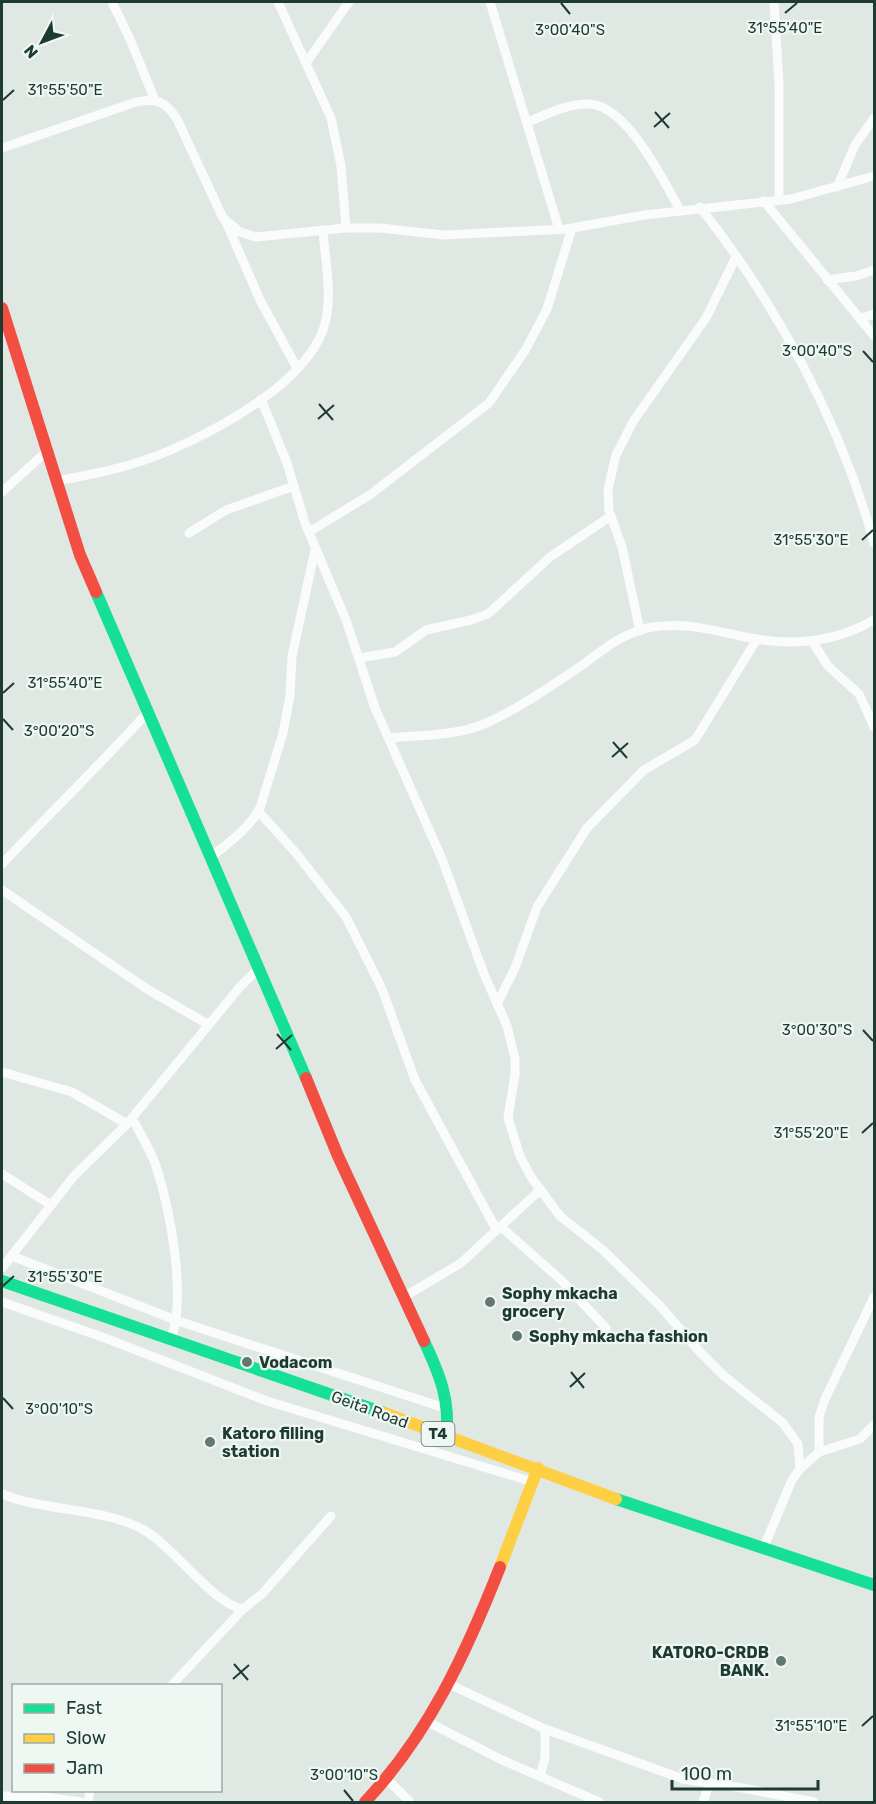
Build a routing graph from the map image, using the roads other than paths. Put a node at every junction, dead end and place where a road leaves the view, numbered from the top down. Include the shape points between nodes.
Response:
1 (112, 2) edge
2 (278, 2) edge
3 (349, 2) edge
4 (490, 2) edge
5 (774, 2) edge
6 (306, 63) junction
7 (154, 98) junction
8 (874, 118) edge
9 (528, 122) junction
10 (2, 148) edge
11 (874, 176) edge
12 (837, 187) junction
13 (779, 200) junction
14 (764, 201) junction
15 (700, 207) junction
16 (680, 210) junction
17 (226, 221) junction
18 (346, 228) junction
19 (572, 228) junction
20 (560, 229) junction
21 (323, 230) junction
22 (736, 256) junction
23 (874, 270) edge
24 (827, 280) junction
25 (2, 308) edge
26 (874, 314) edge
27 (860, 319) junction
28 (874, 336) edge
29 (297, 368) junction
30 (261, 399) junction
31 (47, 452) junction
32 (57, 482) junction
33 (294, 486) junction
34 (2, 492) edge
35 (611, 516) junction
36 (309, 532) junction
37 (189, 533) dead end
38 (874, 543) edge
39 (315, 548) junction
40 (874, 620) edge
41 (640, 631) junction
42 (757, 639) junction
43 (812, 641) junction
44 (360, 658) junction
45 (147, 712) junction
46 (874, 727) edge
47 (389, 738) junction
48 (259, 812) junction
49 (209, 858) junction
50 (2, 864) edge
51 (2, 890) edge
52 (258, 969) junction
53 (497, 1004) junction
54 (209, 1025) junction
55 (2, 1072) edge
56 (129, 1121) junction
57 (2, 1174) edge
58 (540, 1190) junction
59 (51, 1205) junction
60 (498, 1228) junction
61 (12, 1256) junction
62 (2, 1268) edge
63 (2, 1281) edge
64 (874, 1297) edge
65 (402, 1298) junction
66 (2, 1302) edge
67 (178, 1321) junction
68 (606, 1328) dead end
69 (171, 1339) junction
70 (448, 1409) junction
71 (874, 1425) edge
72 (446, 1437) junction
73 (819, 1452) junction
74 (538, 1468) junction
75 (800, 1468) junction
76 (533, 1482) junction
77 (3, 1494) edge
78 (2, 1506) edge
79 (331, 1516) dead end
80 (763, 1549) junction
81 (874, 1585) edge
82 (243, 1609) junction
83 (173, 1684) edge
84 (451, 1685) junction
85 (428, 1722) junction
86 (545, 1729) junction
87 (540, 1776) junction
88 (387, 1779) junction
89 (710, 1784) junction
90 (2, 1796) edge
91 (771, 1799) edge
92 (81, 1803) edge
93 (365, 1803) edge
94 (410, 1803) edge
95 (599, 1803) edge
96 (703, 1803) edge
97 (814, 1803) edge

1 - 7 street
2 - 6 street
3 - 6 street
4 - 9 street
5 - 13 street
6 - 18 street via 331,118 341,166
7 - 10 street
7 - 17 street via 167,104 177,119
8 - 12 street via 855,145
9 - 16 street via 571,106 602,107 622,122 651,160
9 - 20 street
11 - 12 street
12 - 13 street
13 - 14 street
14 - 15 street
14 - 24 street
15 - 16 street
15 - 22 street
16 - 19 street
17 - 21 street via 240,232 256,237
17 - 29 street via 260,300
18 - 20 street via 444,235
18 - 21 street
19 - 20 street
19 - 36 street via 547,309 489,404 371,494
21 - 29 street via 323,330
22 - 35 street via 706,318 634,420 616,455 608,489
22 - 38 street via 818,398 861,498
23 - 24 street
24 - 27 street
25 - 31 main road
26 - 27 street
27 - 28 street
29 - 30 street
30 - 32 street via 171,450
30 - 33 street
31 - 32 main road
31 - 34 street
32 - 45 main road via 80,555
33 - 36 street
33 - 37 street via 226,510
35 - 41 street via 625,558
35 - 44 street via 550,557 488,614 426,630 395,652
36 - 39 street
39 - 44 street
39 - 48 street via 292,656 283,733
40 - 43 street via 855,631
41 - 42 street via 653,627 701,627
41 - 47 street via 607,646 525,703 481,726
42 - 43 street
42 - 53 street via 695,740 644,770 587,828 537,907
43 - 46 street via 828,666 859,694
44 - 47 street
45 - 49 main road
45 - 50 street via 93,773 45,816
47 - 53 street via 442,859
48 - 49 street
48 - 60 street via 346,917 382,989 415,1080
49 - 52 main road
51 - 54 street via 147,989
52 - 54 street
52 - 65 main road
53 - 58 street via 515,1058 508,1118 520,1156
54 - 56 street
55 - 56 street via 72,1092
56 - 59 street
56 - 67 street via 155,1163 179,1291
57 - 59 street
58 - 60 street
58 - 75 street via 560,1216 603,1250 708,1360 783,1422 798,1444
59 - 61 street
60 - 65 street via 461,1263
60 - 68 street via 561,1280
61 - 62 street
61 - 67 street
63 - 69 main road, Geita Road / T4
64 - 73 street via 825,1399 819,1417
65 - 70 main road via 439,1373
66 - 76 street via 267,1401
67 - 69 street
67 - 70 street
69 - 72 main road, Geita Road / T4
70 - 72 main road
71 - 73 street via 860,1439
72 - 74 main road, Geita Road / T4
73 - 75 street
74 - 76 main road
74 - 80 main road, Geita Road / T4 via 649,1512
75 - 80 street
76 - 84 main road
77 - 78 street
77 - 82 street via 143,1529 224,1601
79 - 82 street via 262,1594
80 - 81 main road, Geita Road / T4
82 - 83 street
84 - 85 main road
84 - 86 street
85 - 87 street
85 - 88 main road
86 - 87 street via 545,1758
86 - 89 street via 645,1767
87 - 95 street
88 - 93 main road
88 - 94 street
89 - 91 street via 743,1788
89 - 96 street
90 - 92 street
91 - 97 street

